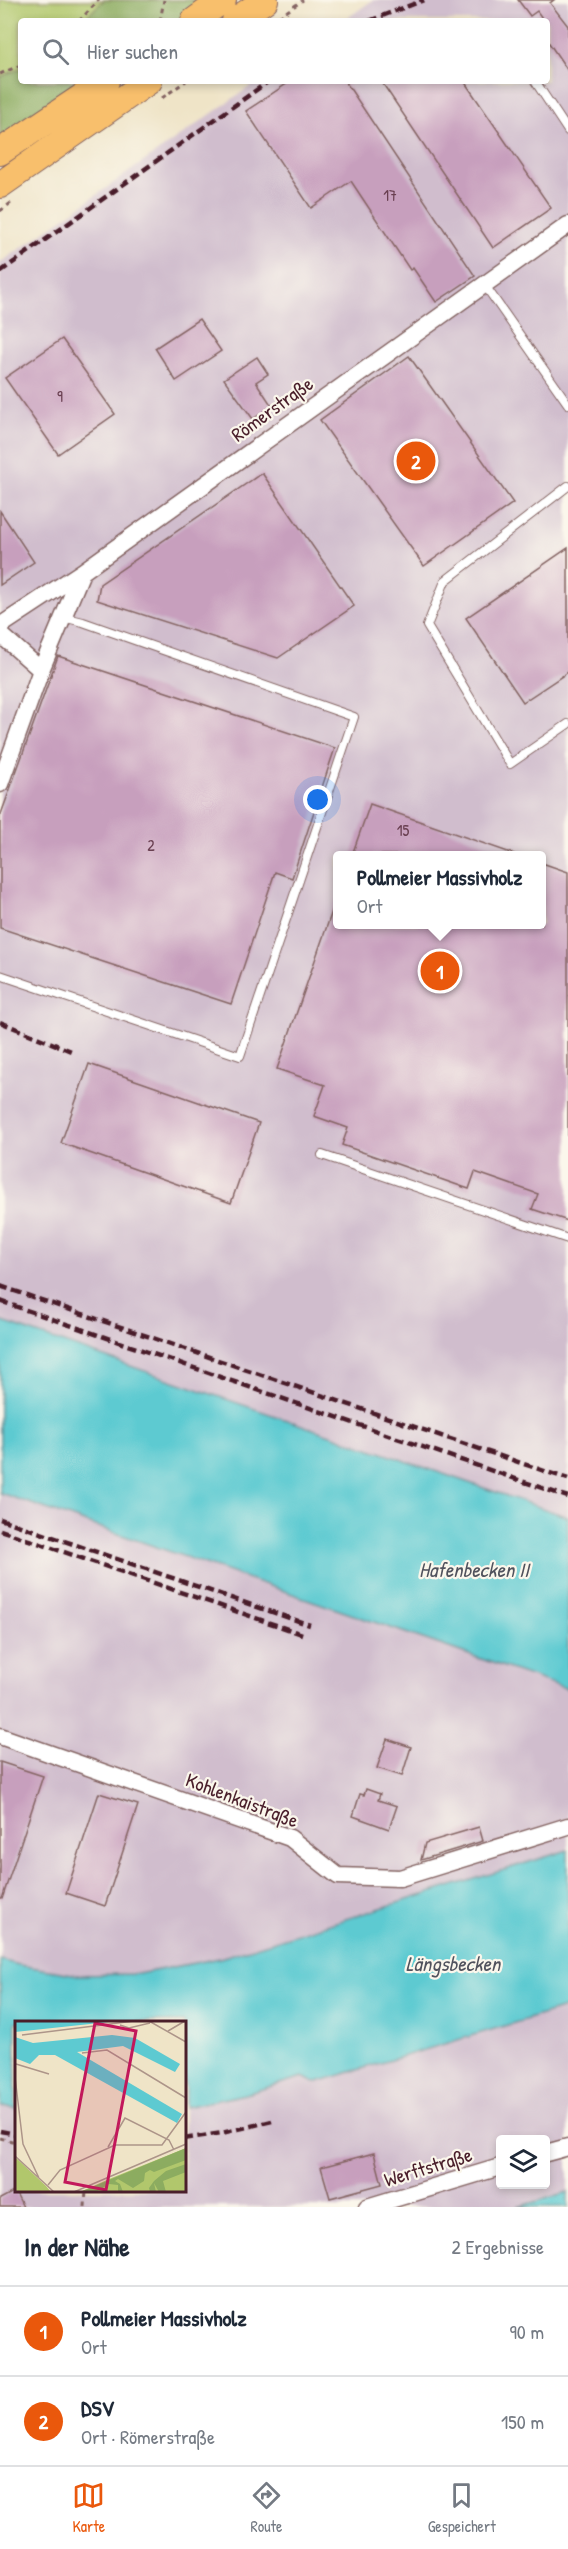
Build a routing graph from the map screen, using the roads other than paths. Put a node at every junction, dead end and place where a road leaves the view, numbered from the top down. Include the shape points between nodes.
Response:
1 (223, 0) edge
2 (265, 0) edge
3 (198, 18) edge
4 (239, 18) edge
5 (102, 84) edge
6 (145, 84) edge
7 (537, 84) edge
8 (568, 131) edge
9 (0, 152) edge
10 (0, 185) edge
11 (568, 225) edge
12 (483, 283) junction
13 (568, 404) edge
14 (568, 486) edge
15 (82, 572) junction
16 (63, 617) junction
17 (0, 626) edge
18 (0, 634) edge
19 (41, 670) junction
20 (568, 724) edge
21 (0, 783) edge
22 (0, 975) edge
23 (322, 1155) dead end
24 (568, 1239) edge
25 (0, 1736) edge
26 (568, 1826) edge
27 (568, 2147) edge
28 (550, 2152) edge
29 (496, 2168) edge
30 (367, 2207) edge

1 - 3 main road
2 - 4 main road
5 - 9 main road
6 - 10 main road
7 - 8 lane
11 - 12 street, Römerstraße
12 - 13 lane
12 - 15 street, Römerstraße
14 - 20 lane via 445,581 427,626 510,764
15 - 16 street
15 - 17 street, Römerstraße
16 - 19 street
16 - 22 lane via 354,717 240,1056
18 - 19 street
19 - 21 street
23 - 24 lane
25 - 26 street, Kohlenkaistraße via 290,1838 338,1876 400,1878
27 - 28 street
29 - 30 street, Werftstraße

